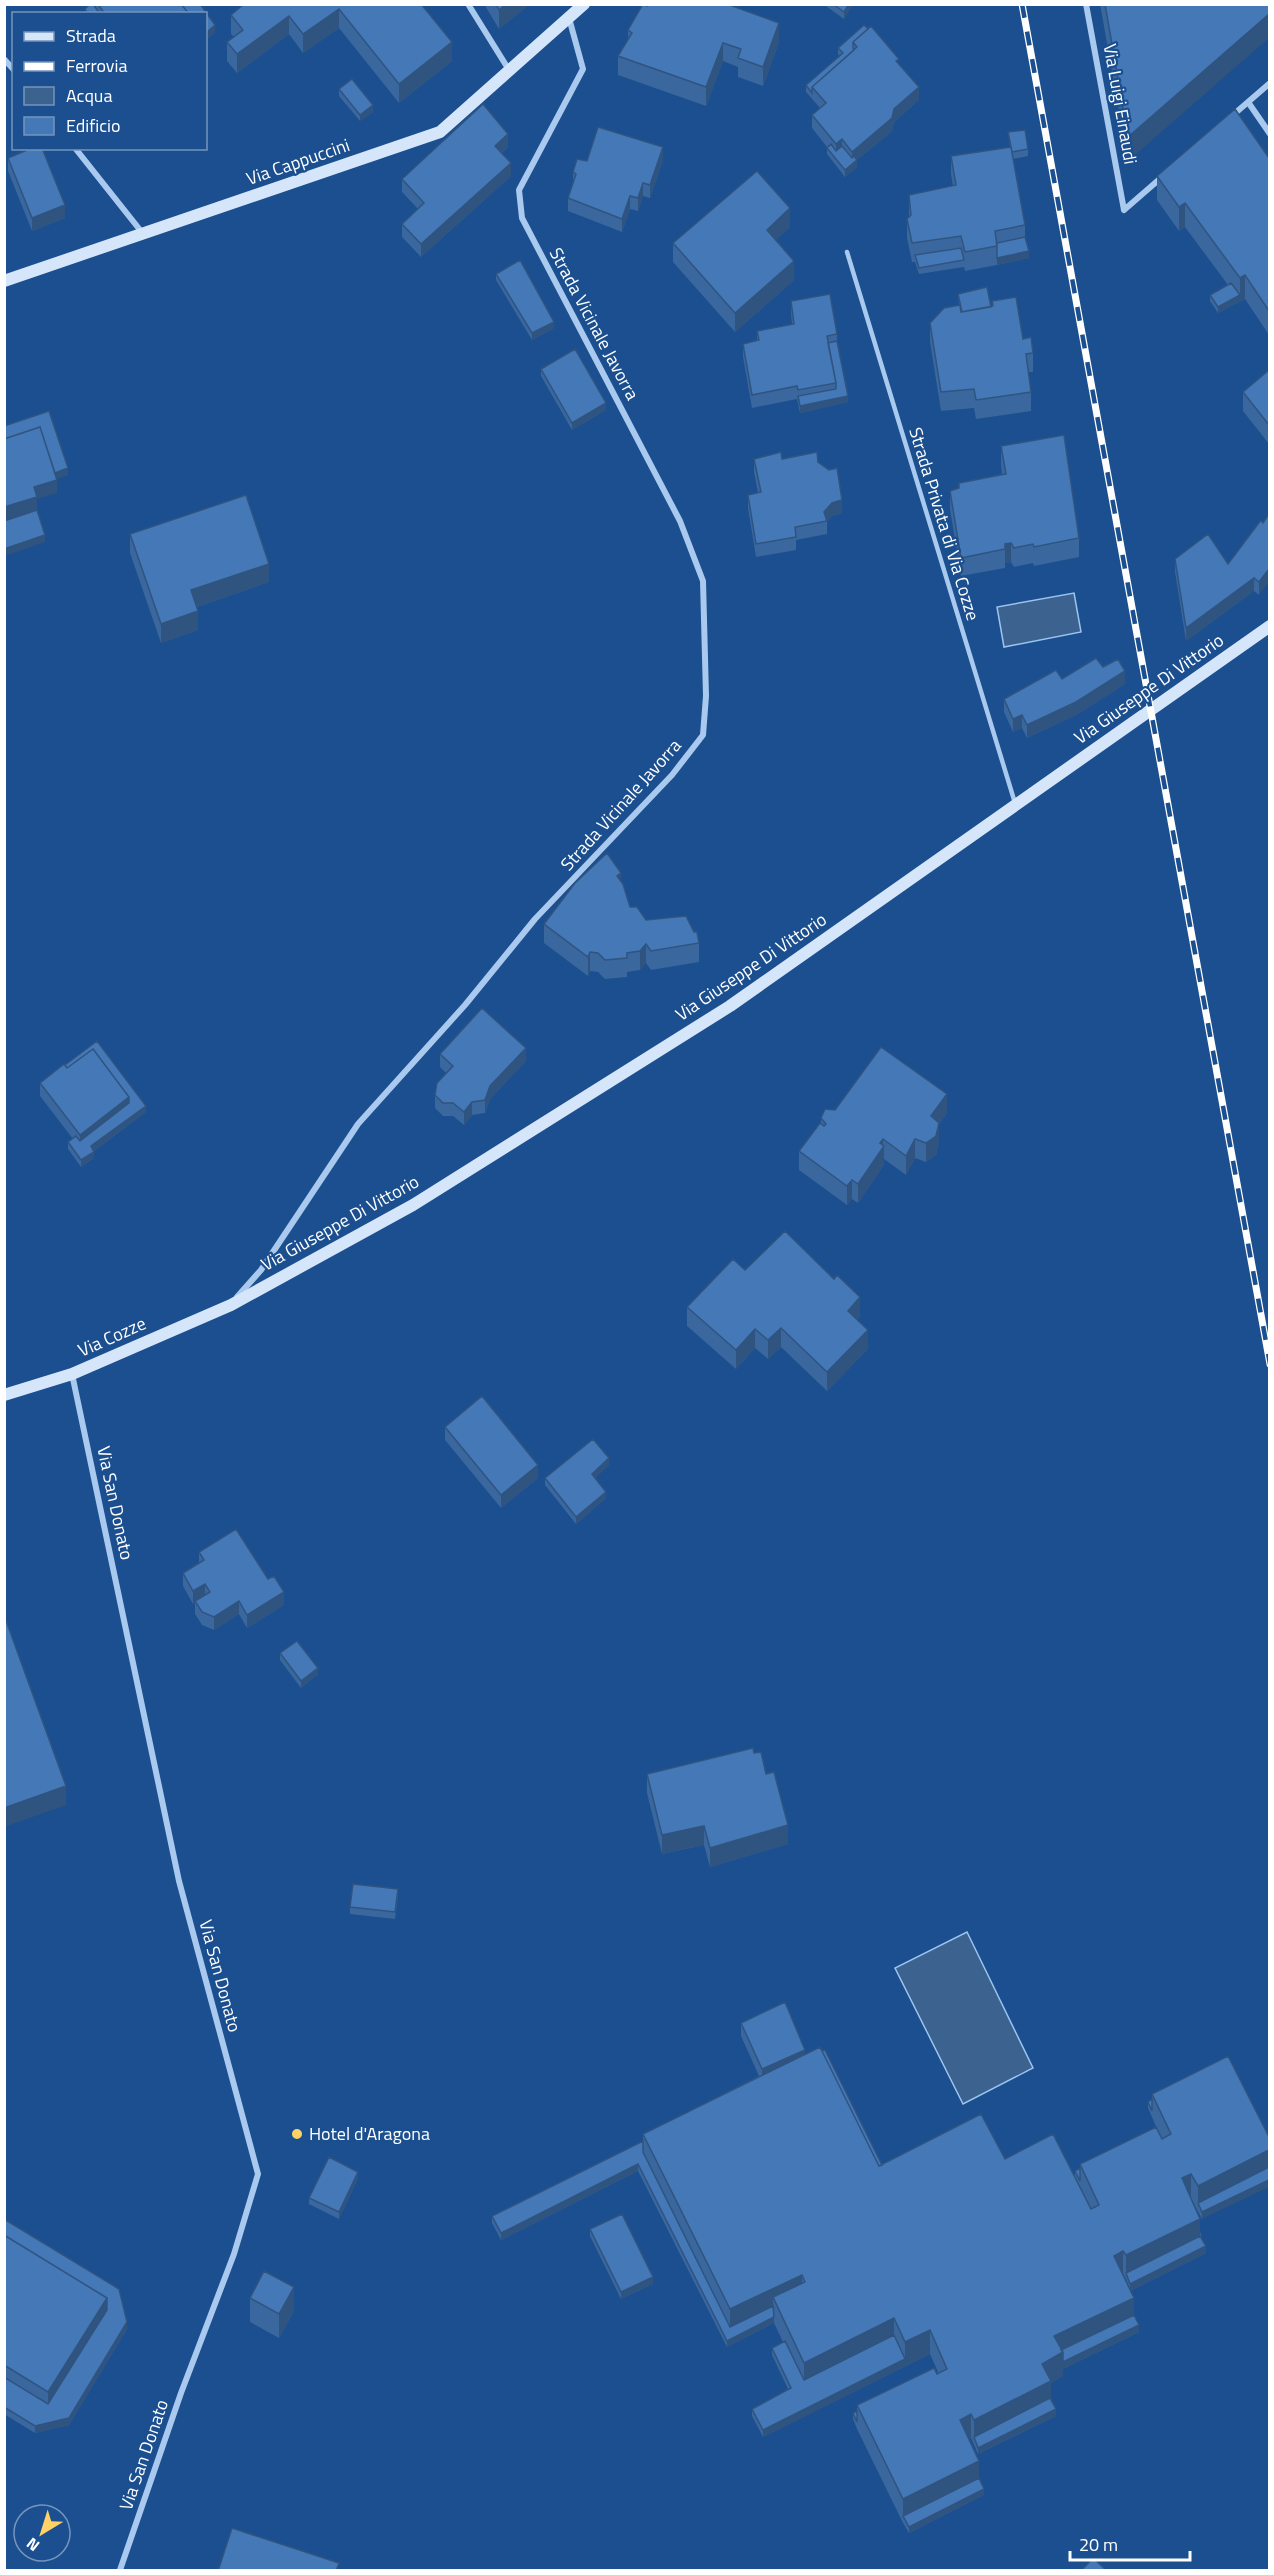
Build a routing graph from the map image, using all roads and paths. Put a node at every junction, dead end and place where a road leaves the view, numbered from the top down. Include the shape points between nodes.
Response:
1 (468, 4) edge
2 (584, 4) edge
3 (1086, 4) edge
4 (569, 17) junction
5 (509, 70) junction
6 (1269, 83) edge
7 (1248, 102) junction
8 (1230, 118) edge
9 (1269, 134) edge
10 (77, 150) edge
11 (1168, 171) edge
12 (144, 235) junction
13 (847, 252) dead end
14 (4, 281) edge
15 (1269, 626) edge
16 (1016, 805) junction
17 (231, 1305) junction
18 (72, 1374) junction
19 (4, 1395) edge
20 (120, 2571) edge

1 - 5 street
2 - 4 street, Via Cappuccini
3 - 11 street, Via Luigi Einaudi via 1124,210
4 - 5 street, Via Cappuccini
4 - 17 street, Strada Vicinale Javorra via 583,69 519,190 522,218 680,521 703,581 703,735 672,775 535,919 465,1005 358,1124 261,1270
5 - 12 street, Via Cappuccini via 440,132
6 - 7 street
7 - 8 street
7 - 9 street
10 - 12 street
12 - 14 street, Via Cappuccini
13 - 16 lane, Strada Privata di Via Cozze
15 - 16 street, Via Giuseppe Di Vittorio
16 - 17 street, Via Giuseppe Di Vittorio via 730,1006 413,1205
17 - 18 street, Via Cozze
18 - 19 street, Via Cozze
18 - 20 street, Via San Donato via 179,1881 258,2174 234,2254

